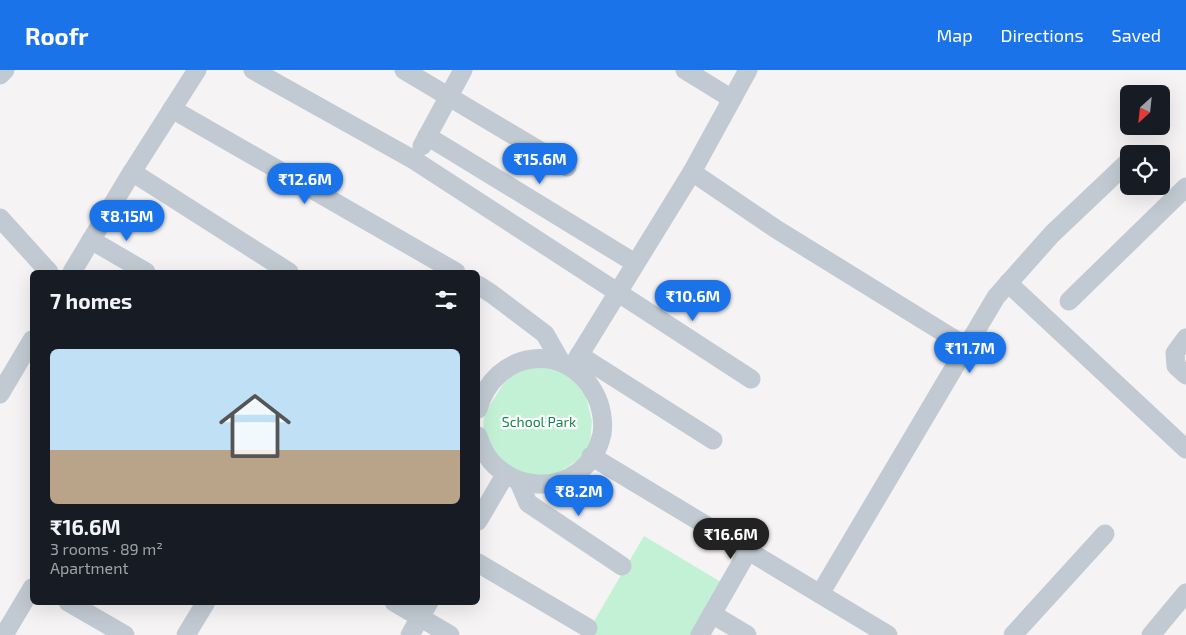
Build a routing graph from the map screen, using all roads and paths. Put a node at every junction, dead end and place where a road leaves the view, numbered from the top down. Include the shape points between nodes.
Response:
1 (5, 70) edge
2 (197, 70) edge
3 (253, 70) edge
4 (404, 70) edge
5 (463, 70) edge
6 (685, 70) edge
7 (748, 70) edge
8 (0, 75) edge
9 (448, 96) junction
10 (732, 99) junction
11 (172, 109) junction
12 (427, 136) junction
13 (414, 160) junction
14 (567, 167) dead end
15 (1120, 169) edge
16 (132, 172) junction
17 (692, 172) junction
18 (1186, 187) edge
19 (2, 225) edge
20 (91, 240) junction
21 (636, 263) junction
22 (47, 270) edge
23 (73, 270) edge
24 (143, 270) edge
25 (286, 270) edge
26 (453, 270) edge
27 (1008, 283) junction
28 (480, 286) edge
29 (617, 293) junction
30 (1069, 301) dead end
31 (1186, 338) edge
32 (30, 343) edge
33 (967, 347) junction
34 (570, 361) junction
35 (1186, 375) edge
36 (751, 379) dead end
37 (481, 386) edge
38 (0, 394) edge
39 (713, 440) dead end
40 (480, 442) edge
41 (1186, 449) edge
42 (591, 456) junction
43 (512, 478) junction
44 (480, 518) edge
45 (1105, 534) dead end
46 (748, 551) junction
47 (480, 564) edge
48 (622, 566) dead end
49 (30, 591) edge
50 (1186, 593) edge
51 (820, 594) junction
52 (73, 605) edge
53 (204, 605) edge
54 (406, 605) edge
55 (425, 610) edge
56 (712, 614) junction
57 (588, 628) dead end
58 (4, 635) edge
59 (125, 635) edge
60 (186, 635) edge
61 (410, 635) edge
62 (450, 635) edge
63 (700, 635) edge
64 (747, 635) edge
65 (888, 635) edge
66 (1013, 635) edge
67 (1151, 635) edge

1 - 8 street
2 - 11 street
3 - 13 street
4 - 9 street
5 - 9 street
6 - 10 street
7 - 10 street
9 - 12 street
9 - 14 street
10 - 17 street
11 - 16 street
11 - 26 street
12 - 13 street
12 - 21 street
13 - 29 street
15 - 27 street via 1052,234
16 - 20 street
16 - 25 street
17 - 21 street
17 - 33 street via 776,229
18 - 30 street
19 - 22 street
20 - 23 street
20 - 24 street
21 - 29 street
27 - 33 street via 996,297
27 - 41 street
28 - 34 street via 545,334
29 - 34 street
29 - 36 street
31 - 35 street via 1176,353 1176,366
32 - 38 street
33 - 51 street
34 - 37 street via 541,358 516,362
34 - 39 street
34 - 42 street via 588,381 601,405 602,434
40 - 43 street via 487,458
42 - 43 street via 582,469 563,480 541,485
42 - 46 street
43 - 44 street
43 - 48 street via 528,503
45 - 66 street
46 - 51 street
46 - 56 street
47 - 57 street
49 - 58 street
50 - 67 street
51 - 65 street
52 - 59 street
53 - 60 street
54 - 55 street
55 - 61 street
55 - 62 street
56 - 63 street
56 - 64 street

